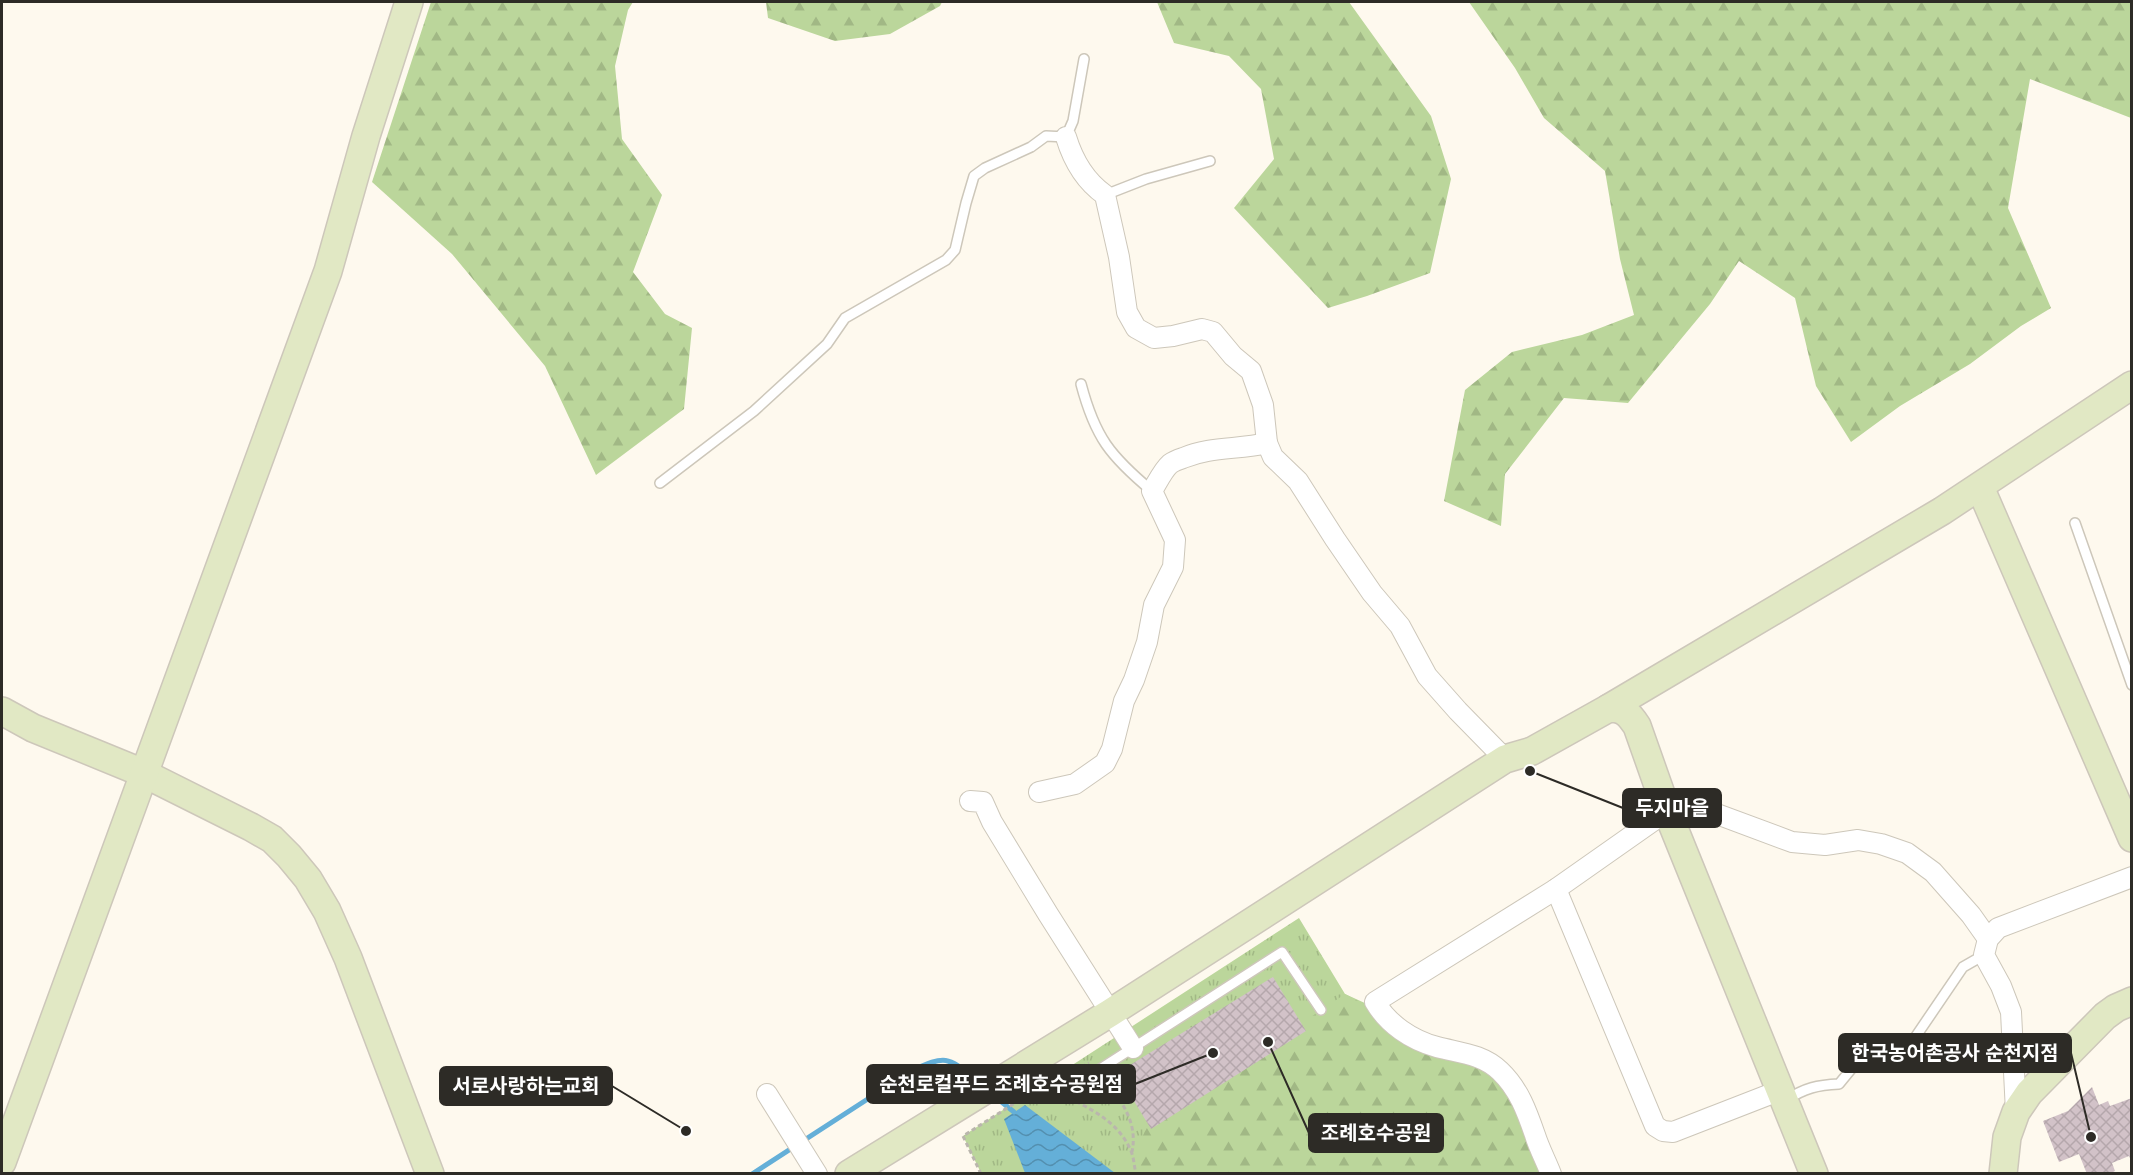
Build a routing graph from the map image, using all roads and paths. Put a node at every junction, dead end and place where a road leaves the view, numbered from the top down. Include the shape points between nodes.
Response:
1 (409, 2) edge
2 (1084, 59) dead end
3 (1066, 137) junction
4 (1210, 161) dead end
5 (1105, 195) junction
6 (1081, 384) dead end
7 (2132, 385) edge
8 (1267, 443) junction
9 (660, 483) dead end
10 (1980, 487) junction
11 (1152, 491) junction
12 (2075, 523) dead end
13 (2132, 685) edge
14 (1609, 708) junction
15 (2, 711) edge
16 (1505, 759) junction
17 (143, 773) junction
18 (1039, 792) dead end
19 (970, 801) dead end
20 (1667, 812) junction
21 (2132, 838) edge
22 (2132, 877) edge
23 (1556, 889) junction
24 (1986, 947) junction
25 (2132, 1001) edge
26 (1321, 1010) dead end
27 (1110, 1013) junction
28 (1132, 1048) junction
29 (1100, 1069) junction
30 (1042, 1086) junction
31 (767, 1094) dead end
32 (1783, 1095) junction
33 (2016, 1112) junction
34 (1131, 1152) junction
35 (3, 1157) edge
36 (430, 1173) edge
37 (818, 1173) edge
38 (849, 1173) edge
39 (981, 1173) edge
40 (1136, 1173) edge
41 (1551, 1173) edge
42 (1814, 1173) edge
43 (2003, 1173) edge

1 - 17 street via 328,271
2 - 3 lane via 1073,121
3 - 5 street via 1079,168
3 - 9 lane via 1046,136 974,176 955,250 946,260 845,318 827,344 754,411
4 - 5 lane
5 - 8 street via 1127,312 1136,328 1154,338 1202,328 1213,332 1251,371 1263,405
6 - 11 lane via 1097,432 1121,465
7 - 10 street
8 - 11 street via 1192,454 1171,463
8 - 16 street via 1273,457 1298,481 1372,592 1400,626 1427,676
10 - 14 street
10 - 21 street
11 - 18 street via 1175,540 1173,567 1154,605 1147,642 1124,701 1112,749 1105,763 1075,784
12 - 13 lane
14 - 16 street via 1532,751
14 - 20 street via 1629,714 1637,726
15 - 17 street via 33,728
16 - 27 street
17 - 35 street
17 - 36 street via 272,839 308,879 348,958
19 - 27 street via 983,802
20 - 23 street
20 - 24 street via 1698,807 1792,842 1825,845 1858,840 1907,853 1933,873 1971,915
20 - 32 street
22 - 24 street via 1998,928
23 - 32 street via 1655,1126 1673,1132
23 - 41 street via 1375,1002 1390,1022 1407,1034 1483,1059 1500,1071 1528,1112
24 - 32 lane via 1963,967 1912,1042 1899,1050 1857,1062 1839,1084
24 - 33 street via 2011,1012
25 - 33 street via 2105,1016 2029,1093
26 - 28 lane via 1282,952
27 - 28 street
27 - 38 street
28 - 29 lane
29 - 30 path via 1094,1059
29 - 34 path via 1133,1125
30 - 34 path via 1097,1112 1124,1139
30 - 39 path via 963,1136
31 - 37 street
32 - 42 street
33 - 43 street via 2007,1137
34 - 40 path

